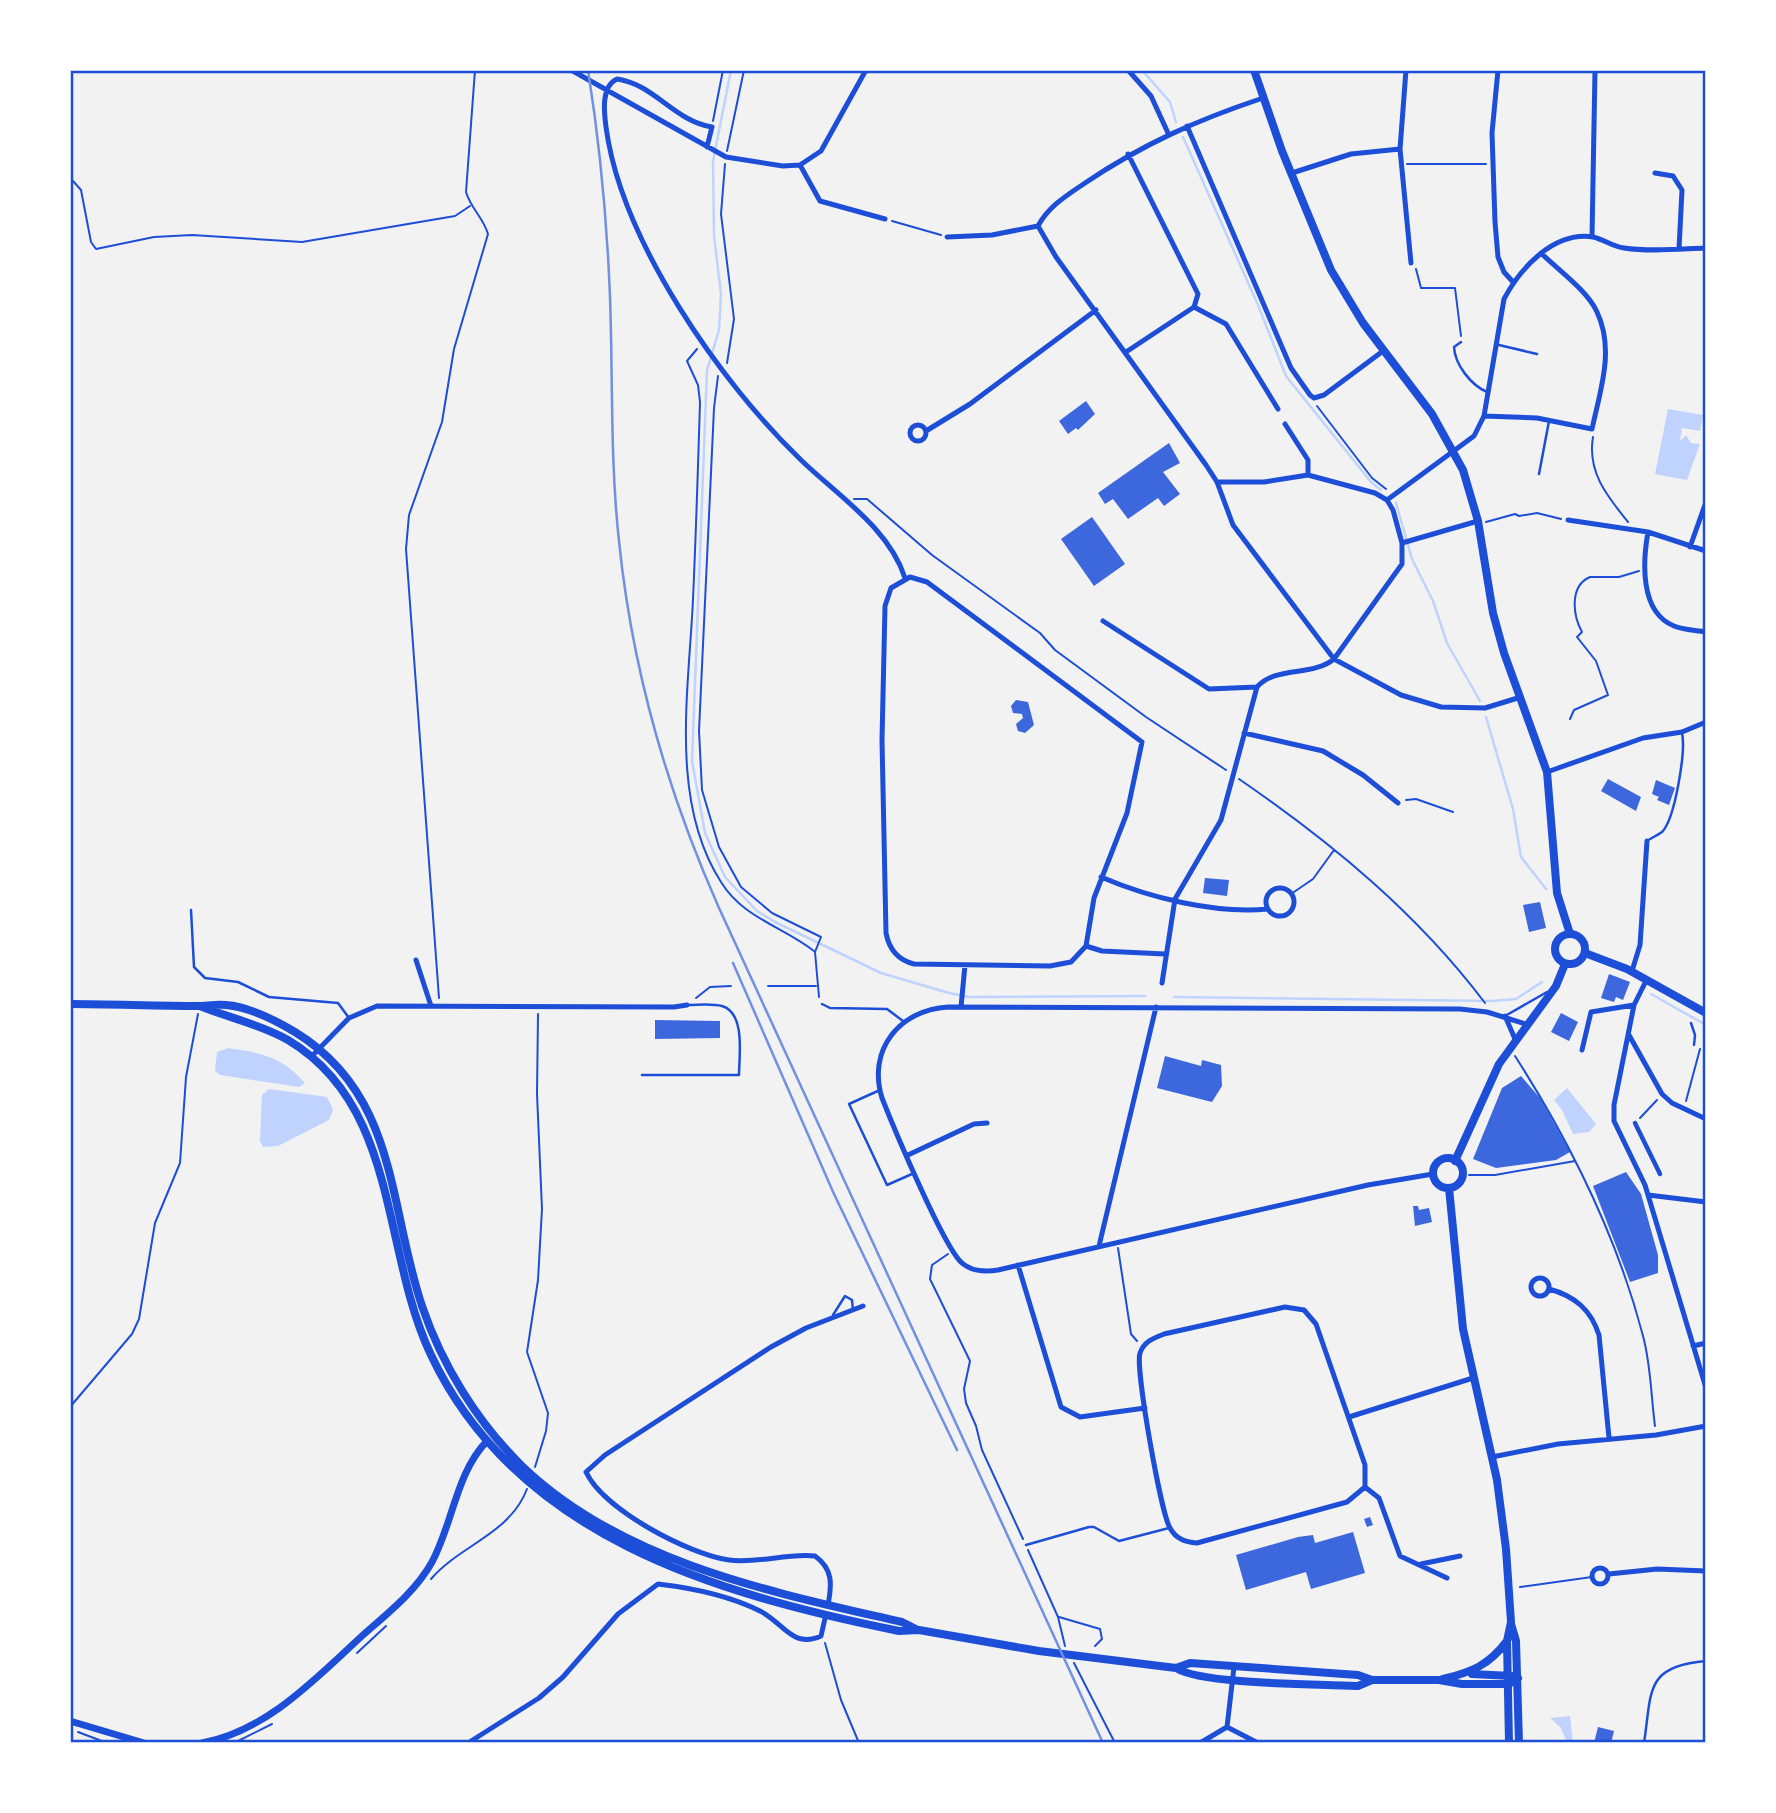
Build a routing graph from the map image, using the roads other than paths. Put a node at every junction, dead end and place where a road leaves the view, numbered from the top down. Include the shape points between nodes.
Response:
1 (571, 70) edge
2 (866, 70) edge
3 (1128, 70) edge
4 (1254, 70) edge
5 (1406, 70) edge
6 (1498, 70) edge
7 (1595, 70) edge
8 (1263, 98) junction
9 (1187, 126) junction
10 (1167, 133) junction
11 (710, 148) junction
12 (1400, 149) junction
13 (1128, 154) junction
14 (800, 166) junction
15 (1292, 173) junction
16 (1655, 173) dead end
17 (885, 219) road end
18 (1038, 226) junction
19 (947, 237) road end
20 (1592, 237) junction
21 (1706, 248) edge
22 (1679, 249) junction
23 (1541, 253) junction
24 (1410, 263) road end
25 (1513, 282) junction
26 (1194, 307) junction
27 (1096, 310) junction
28 (1461, 342) road end
29 (1495, 344) junction
30 (1384, 351) junction
31 (1126, 352) junction
32 (1537, 354) dead end
33 (1487, 393) junction
34 (1278, 410) dead end
35 (1485, 416) junction
36 (1549, 421) junction
37 (1285, 424) dead end
38 (926, 431) dead end
39 (1454, 451) junction
40 (1539, 474) dead end
41 (1308, 475) junction
42 (1217, 482) junction
43 (1387, 500) junction
44 (1706, 502) edge
45 (1568, 520) road end
46 (1479, 523) junction
47 (1648, 532) junction
48 (1406, 541) junction
49 (1690, 547) junction
50 (1706, 551) edge
51 (905, 578) junction
52 (1103, 621) dead end
53 (1706, 632) edge
54 (1334, 659) junction
55 (1257, 687) junction
56 (1521, 697) junction
57 (1706, 722) edge
58 (1682, 732) junction
59 (1244, 733) junction
60 (1548, 772) junction
61 (1398, 803) road end
62 (1647, 841) joint
63 (1101, 877) junction
64 (1175, 899) junction
65 (1268, 909) junction
66 (191, 910) dead end
67 (1570, 934) junction
68 (1086, 946) junction
69 (1585, 953) junction
70 (1165, 954) junction
71 (416, 960) dead end
72 (1565, 964) junction
73 (965, 965) junction
74 (1632, 971) junction
75 (1647, 979) junction
76 (1162, 983) dead end
77 (1556, 986) junction
78 (70, 1004) edge
79 (822, 1004) road end
80 (687, 1005) joint
81 (1634, 1005) junction
82 (200, 1006) junction
83 (431, 1006) junction
84 (961, 1007) junction
85 (1156, 1007) junction
86 (1706, 1013) edge
87 (1505, 1016) junction
88 (349, 1018) junction
89 (903, 1021) junction
90 (1691, 1023) dead end
91 (1526, 1024) junction
92 (1629, 1035) junction
93 (1515, 1039) junction
94 (1693, 1045) road end
95 (318, 1049) junction
96 (1582, 1049) dead end
97 (311, 1058) junction
98 (642, 1074) dead end
99 (880, 1090) junction
100 (1706, 1119) edge
101 (987, 1123) dead end
102 (1636, 1123) road end
103 (908, 1155) junction
104 (1455, 1161) junction
105 (916, 1172) junction
106 (1433, 1174) junction
107 (1660, 1174) dead end
108 (1449, 1188) junction
109 (1648, 1195) junction
110 (1706, 1202) edge
111 (1099, 1246) junction
112 (1018, 1265) junction
113 (1549, 1289) dead end
114 (863, 1306) dead end
115 (853, 1310) junction
116 (832, 1318) junction
117 (1706, 1343) edge
118 (1693, 1346) junction
119 (1473, 1378) junction
120 (1706, 1388) edge
121 (1145, 1408) junction
122 (1349, 1417) junction
123 (1706, 1426) edge
124 (497, 1437) junction
125 (1609, 1438) junction
126 (487, 1441) junction
127 (1492, 1457) junction
128 (535, 1483) junction
129 (1365, 1487) junction
130 (1169, 1528) junction
131 (1026, 1545) road end
132 (1460, 1556) dead end
133 (1421, 1564) junction
134 (1706, 1572) edge
135 (1609, 1574) junction
136 (1447, 1578) dead end
137 (827, 1609) junction
138 (1511, 1622) junction
139 (1507, 1641) junction
140 (1706, 1661) edge
141 (1234, 1667) junction
142 (1176, 1668) junction
143 (1469, 1674) junction
144 (1508, 1674) junction
145 (1518, 1678) junction
146 (1233, 1679) junction
147 (1372, 1680) junction
148 (1439, 1680) junction
149 (1509, 1684) junction
150 (70, 1721) edge
151 (1227, 1727) junction
152 (144, 1743) edge
153 (202, 1743) edge
154 (468, 1743) edge
155 (1200, 1743) edge
156 (1258, 1743) edge
157 (1509, 1743) edge
158 (1519, 1743) edge
159 (1644, 1743) edge

1 - 11 street
2 - 14 street via 821,151
3 - 10 street via 1152,97
4 - 8 main road
5 - 12 street
6 - 25 street via 1492,133 1498,257
7 - 20 street
8 - 9 street
8 - 15 main road
9 - 10 street
9 - 30 street via 1291,368 1310,395 1324,395
10 - 13 street
11 - 14 street via 723,155
11 - 51 street via 712,127 684,118 629,81 615,79 607,87 605,118 614,170 654,260 704,345 799,459 879,536
12 - 15 street via 1351,154
12 - 24 street
13 - 18 street via 1051,206
13 - 26 street via 1195,281 1199,294
14 - 17 street via 820,201
15 - 30 main road via 1331,270
16 - 22 street via 1673,176 1682,190
18 - 19 street via 992,236
18 - 27 street
20 - 22 street via 1622,248
20 - 23 street via 1565,239
21 - 22 street
23 - 25 street
23 - 36 street via 1597,310 1607,345 1592,429
25 - 29 street via 1504,299
26 - 31 street
26 - 34 street via 1226,324
27 - 31 street
27 - 38 street via 970,404
28 - 33 lane via 1454,347 1455,358 1476,387
29 - 32 lane
29 - 33 street
30 - 39 main road
31 - 42 street
33 - 35 street
35 - 36 street
35 - 39 street via 1474,436
36 - 40 lane
37 - 41 street via 1308,460
39 - 43 street
39 - 46 main road
41 - 42 street via 1264,482
41 - 43 street
42 - 54 street via 1233,525
43 - 48 street
44 - 49 street
45 - 47 street
46 - 48 street
46 - 56 main road via 1493,613
47 - 49 street
47 - 53 street via 1643,570 1647,591 1665,620
48 - 54 street via 1402,564 1392,581
49 - 50 street
51 - 63 street via 927,582 1140,738 1127,813
51 - 73 street via 891,588 885,606 882,740 887,937 893,951 907,962
52 - 55 street via 1209,690
54 - 55 street via 1323,668 1275,676
54 - 56 street via 1401,695 1441,707 1485,708
55 - 59 street
56 - 60 main road
57 - 58 street
58 - 60 street via 1643,738
58 - 62 lane via 1676,792 1663,831
59 - 61 street via 1322,751
59 - 64 street via 1221,820
60 - 67 main road via 1557,893
62 - 74 street via 1640,945
63 - 64 street
63 - 68 street
64 - 65 street via 1247,911
64 - 70 street
65 - 65 street via 1266,899 1271,891 1280,888 1292,894 1293,906 1287,913 1275,915
66 - 88 lane via 198,974 247,985 269,997 338,1003
67 - 69 main road via 1583,940
67 - 72 main road via 1558,940 1555,948
68 - 70 street
68 - 73 street via 1075,960 1061,965
69 - 72 main road via 1576,964
69 - 74 main road
70 - 76 street
71 - 83 street
72 - 77 main road
73 - 84 street
74 - 75 main road
75 - 81 street
75 - 86 main road
77 - 87 lane
77 - 91 main road
78 - 82 main road
79 - 89 lane via 887,1009
80 - 83 street
80 - 98 lane via 721,1006 731,1012 739,1034 739,1075
81 - 92 street
81 - 96 street via 1591,1012
82 - 95 main road via 225,1004 253,1012 280,1023
82 - 97 main road via 277,1034
83 - 88 street via 377,1006
84 - 85 street
84 - 89 street via 929,1009
85 - 87 street via 1460,1009
85 - 111 street
87 - 91 street
87 - 93 street
88 - 95 street
89 - 99 street via 882,1050
90 - 94 lane
91 - 93 main road
92 - 100 street via 1662,1094
92 - 109 street via 1614,1121
93 - 104 main road via 1492,1077
95 - 97 street
95 - 124 main road via 351,1082 378,1130 413,1274 434,1337 457,1383
97 - 126 main road via 346,1096 369,1135 411,1307 448,1385
99 - 103 street
99 - 105 lane via 849,1104 887,1185
101 - 103 street via 974,1124
102 - 107 street
103 - 105 street
104 - 106 main road via 1438,1162
104 - 108 main road via 1462,1177
105 - 112 street via 959,1261 984,1272
106 - 108 main road via 1438,1185
106 - 111 street
108 - 119 main road via 1459,1296
109 - 110 street
109 - 118 street
111 - 112 street
112 - 121 street via 1061,1407 1080,1417
113 - 125 street via 1571,1297 1594,1320
114 - 115 street
115 - 116 street
115 - 116 lane via 852,1300 845,1296
116 - 137 street via 771,1347 586,1472 601,1495 699,1552 754,1561 815,1556 830,1574
117 - 118 street
118 - 120 street
119 - 122 street
119 - 127 main road
121 - 122 street via 1138,1362 1144,1345 1164,1334 1210,1322 1296,1307 1312,1316 1316,1324
121 - 130 street
122 - 129 street via 1366,1465
123 - 125 street
124 - 126 main road
124 - 128 main road
125 - 127 street
126 - 128 main road
126 - 153 street via 471,1460 431,1563 408,1594 285,1703 262,1719
127 - 138 main road
128 - 137 main road via 585,1525 638,1554 753,1597
129 - 130 street via 1347,1502 1197,1544 1179,1539
129 - 133 street via 1379,1498 1400,1556
130 - 131 lane via 1119,1541 1089,1527
132 - 133 street
133 - 136 street
134 - 135 street via 1657,1569
135 - 135 street via 1598,1567 1592,1577 1601,1584
137 - 142 main road via 900,1631 919,1630
137 - 154 street via 821,1636 808,1642 747,1606 694,1589 658,1584 618,1614 563,1678
138 - 139 main road
138 - 145 main road
139 - 143 main road via 1496,1656
139 - 144 main road
140 - 159 lane via 1666,1670 1655,1680
141 - 142 main road via 1190,1663
141 - 146 street
141 - 147 main road via 1357,1675
142 - 146 main road via 1185,1674
143 - 144 main road
143 - 148 main road
144 - 145 main road
144 - 149 main road
145 - 149 main road
145 - 158 main road
146 - 147 main road via 1358,1686
146 - 151 street
147 - 148 main road
148 - 149 main road
149 - 157 main road
150 - 152 street
151 - 155 street
151 - 156 street

